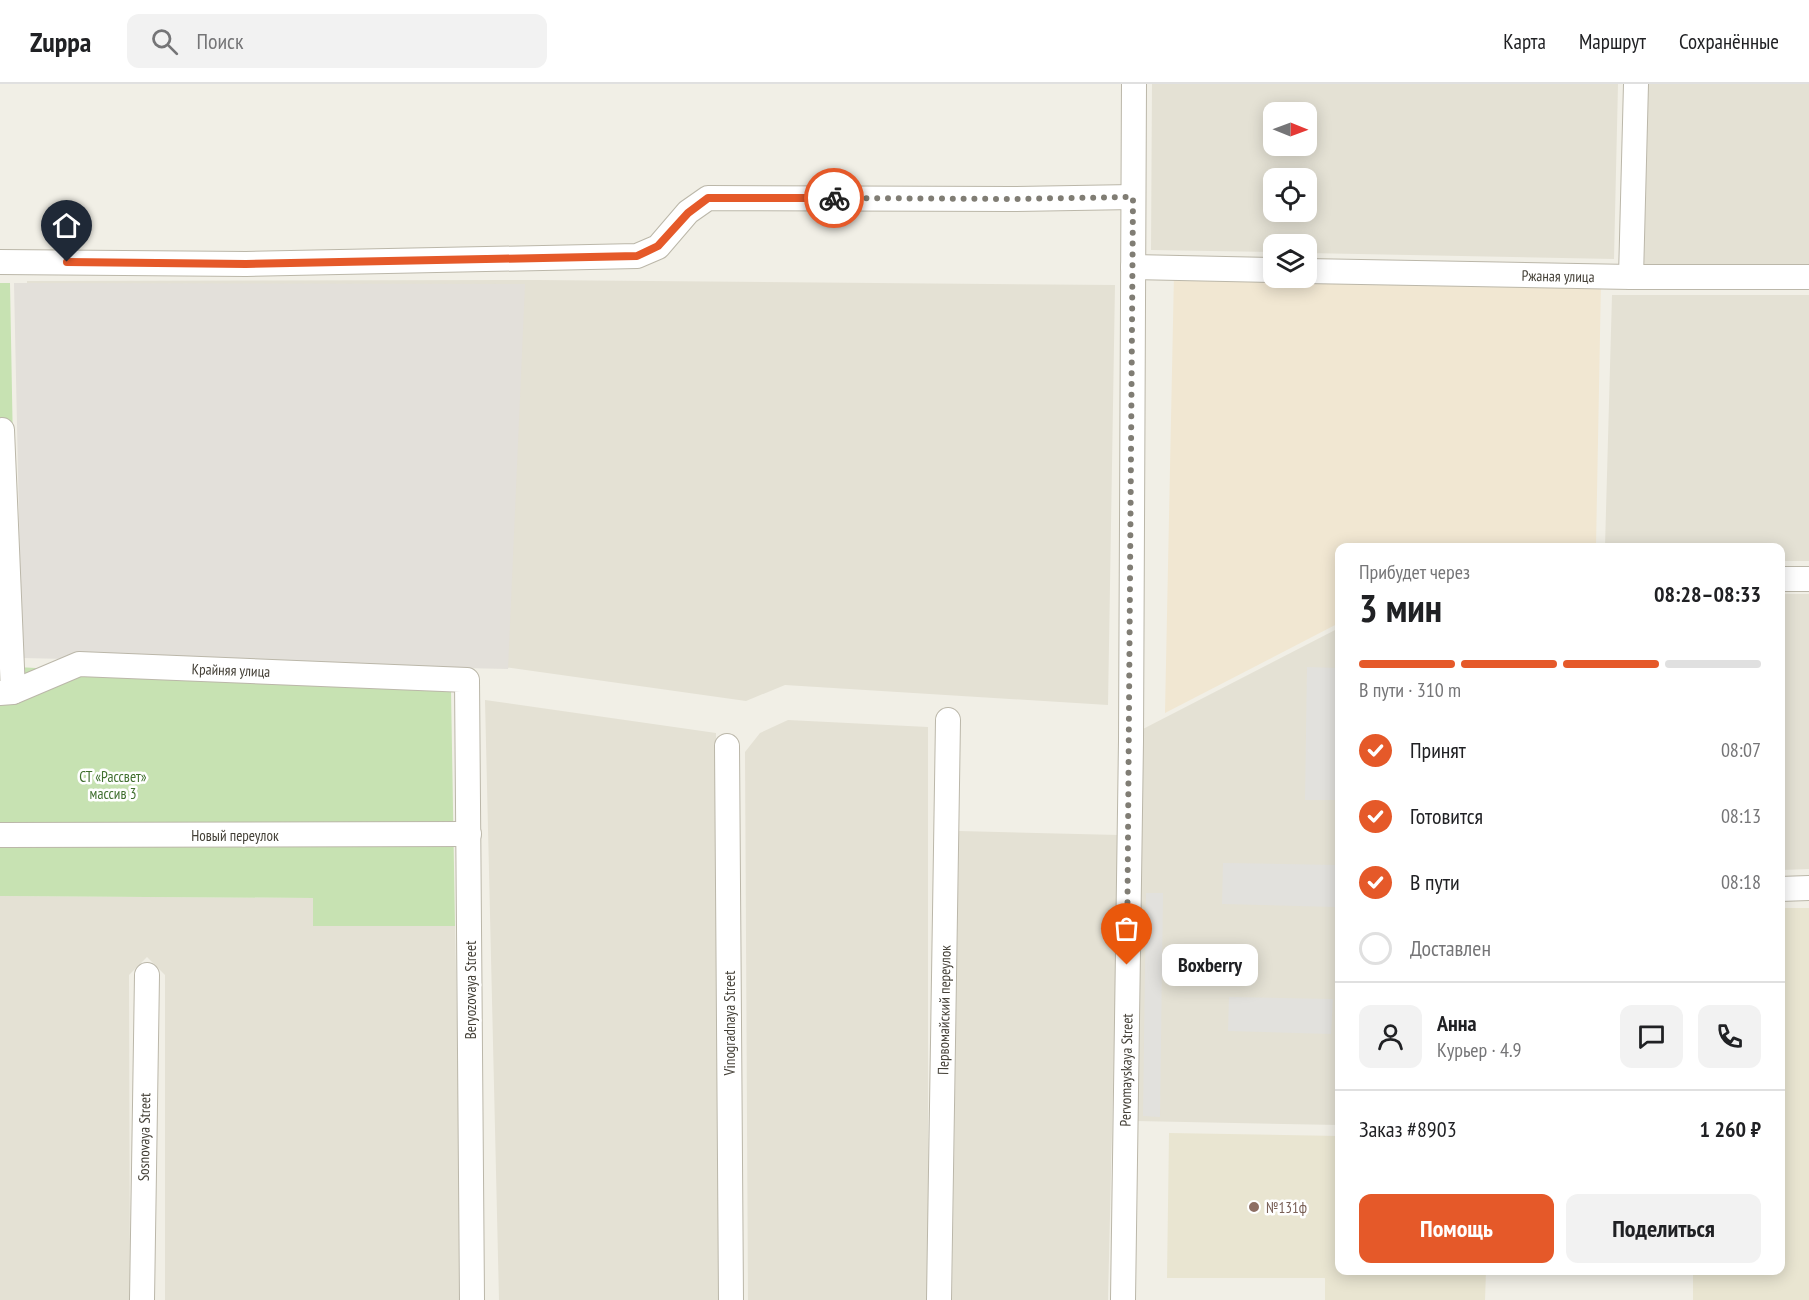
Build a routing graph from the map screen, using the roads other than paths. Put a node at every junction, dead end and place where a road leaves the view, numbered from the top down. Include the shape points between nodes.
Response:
1 (1134, 84) edge
2 (1636, 84) edge
3 (1133, 197) junction
4 (0, 262) edge
5 (1133, 267) junction
6 (1263, 270) edge
7 (1317, 271) edge
8 (1631, 277) junction
9 (1809, 277) edge
10 (2, 430) dead end
11 (1785, 579) edge
12 (1809, 579) edge
13 (467, 680) joint
14 (6, 692) edge
15 (948, 720) dead end
16 (727, 746) dead end
17 (469, 834) junction
18 (0, 835) edge
19 (1809, 888) edge
20 (1785, 889) edge
21 (147, 975) dead end
22 (142, 1300) edge
23 (472, 1300) edge
24 (730, 1300) edge
25 (939, 1300) edge
26 (1123, 1300) edge

1 - 3 street, Pervomayskaya Street
2 - 8 street
3 - 4 street via 708,198 688,213 658,246 637,256 246,264
3 - 5 street, Pervomayskaya Street
5 - 6 street
5 - 26 street, Pervomayskaya Street
7 - 8 street, Ржаная улица
8 - 9 street, Ржаная улица
10 - 14 street
11 - 12 street
13 - 14 street, Крайняя улица via 79,664
13 - 17 street, Beryozovaya Street
15 - 25 street, Первомайский переулок
16 - 24 street, Vinogradnaya Street
17 - 18 street, Новый переулок
17 - 23 street, Beryozovaya Street
19 - 20 street
21 - 22 street, Sosnovaya Street

